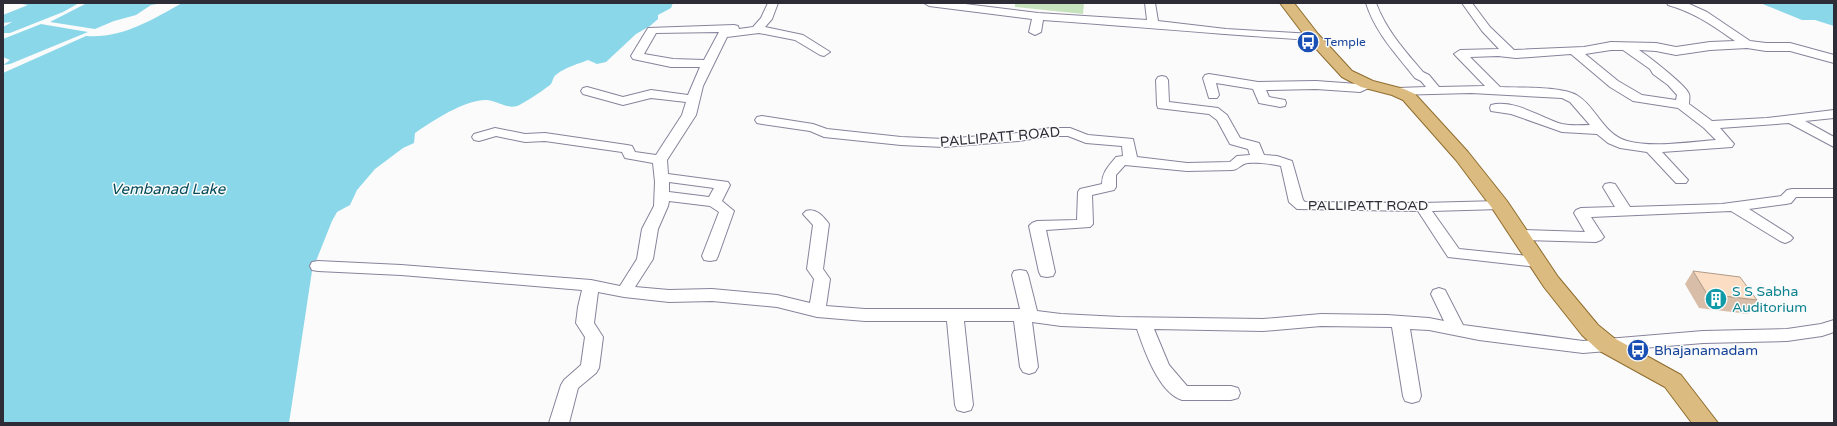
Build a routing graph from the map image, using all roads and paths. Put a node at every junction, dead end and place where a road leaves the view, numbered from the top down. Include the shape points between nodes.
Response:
1 (773, 3) edge
2 (929, 3) edge
3 (1150, 3) edge
4 (1287, 3) edge
5 (1371, 3) edge
6 (1672, 3) edge
7 (945, 4) edge
8 (1467, 4) dead end
9 (1004, 7) edge
10 (1038, 16) junction
11 (1154, 24) junction
12 (759, 28) junction
13 (1035, 32) dead end
14 (1238, 33) junction
15 (1313, 37) junction
16 (1250, 44) dead end
17 (1747, 44) junction
18 (1627, 46) junction
19 (1574, 51) junction
20 (824, 52) dead end
21 (1510, 54) junction
22 (1834, 59) edge
23 (706, 64) junction
24 (1162, 80) dead end
25 (1367, 84) junction
26 (1258, 86) junction
27 (1434, 90) junction
28 (1496, 90) junction
29 (587, 91) dead end
30 (1398, 92) junction
31 (1213, 95) dead end
32 (693, 99) junction
33 (1280, 103) dead end
34 (1682, 105) junction
35 (1496, 108) dead end
36 (1834, 114) edge
37 (1791, 119) junction
38 (762, 120) dead end
39 (1709, 125) junction
40 (1602, 130) junction
41 (479, 137) dead end
42 (1834, 143) edge
43 (1651, 148) junction
44 (660, 160) junction
45 (1259, 160) junction
46 (1131, 161) junction
47 (661, 177) junction
48 (1681, 180) dead end
49 (1610, 187) dead end
50 (1834, 192) edge
51 (663, 196) junction
52 (714, 202) junction
53 (1500, 205) junction
54 (1733, 206) junction
55 (1422, 207) junction
56 (1625, 211) junction
57 (811, 214) dead end
58 (1521, 235) junction
59 (1785, 238) dead end
60 (710, 256) dead end
61 (1538, 262) junction
62 (318, 266) dead end
63 (1047, 272) dead end
64 (1020, 276) dead end
65 (591, 285) junction
66 (624, 292) junction
67 (1439, 294) dead end
68 (817, 311) junction
69 (955, 316) junction
70 (1026, 316) junction
71 (1400, 322) junction
72 (1143, 323) junction
73 (1457, 330) junction
74 (1830, 331) edge
75 (1606, 344) junction
76 (1029, 367) dead end
77 (1231, 393) dead end
78 (1412, 396) dead end
79 (964, 405) dead end
80 (559, 423) edge
81 (1706, 423) edge

1 - 12 street
2 - 7 street
3 - 11 street
4 - 15 main road
5 - 27 street via 1376,18 1391,41
6 - 17 street via 1703,14
7 - 9 street
8 - 21 street
9 - 10 street
10 - 11 street
10 - 13 street
11 - 14 street
12 - 20 street via 799,37
12 - 23 street via 723,34
12 - 23 street via 652,30 637,56 671,63
14 - 15 street
14 - 16 street
15 - 25 main road via 1347,74
17 - 18 street via 1676,51
17 - 22 street via 1790,47
18 - 19 street
18 - 34 street via 1672,82 1683,94
19 - 21 street
19 - 34 street via 1614,84 1638,98
21 - 28 street via 1460,54
23 - 32 street
24 - 45 street via 1163,105 1213,111 1222,118 1235,141 1254,146
25 - 26 street via 1360,88 1316,84
25 - 30 main road
26 - 31 street via 1209,78
26 - 33 street via 1264,100
27 - 28 street
27 - 30 street
28 - 40 street via 1569,95
29 - 32 street via 623,101 651,94
30 - 53 main road via 1409,97 1462,156
32 - 44 street via 689,115
34 - 39 street
35 - 40 street via 1513,110 1562,128
36 - 37 street
37 - 39 street
37 - 42 street
38 - 46 street, PALLIPATT ROAD via 813,128 824,133 944,143 1070,132 1086,139 1128,142
39 - 43 street via 1727,144
40 - 43 street via 1612,140 1625,145
41 - 44 street via 495,132 525,138 545,137 627,149 630,155
43 - 48 street
44 - 47 street
45 - 46 street, PALLIPATT ROAD via 1242,159 1234,166 1187,168
45 - 55 street, PALLIPATT ROAD via 1277,160 1287,164 1296,202 1302,206
46 - 63 street via 1121,160 1109,175 1109,188 1085,192 1085,224 1037,226
47 - 51 street
47 - 52 street via 723,185
49 - 56 street
50 - 54 street via 1792,193 1786,200
51 - 52 street
51 - 66 street via 650,229 645,259
52 - 60 street via 727,211
53 - 55 street, PALLIPATT ROAD
53 - 58 main road
54 - 56 street
54 - 59 street
55 - 61 street via 1454,253
56 - 58 street via 1581,213 1596,237
57 - 68 street via 821,224 815,270 822,279
58 - 61 main road
61 - 75 main road via 1590,330
62 - 65 street
64 - 70 street
65 - 66 street
65 - 80 street via 585,323 594,337 590,368 570,385
66 - 68 street via 669,296 712,295 778,301
67 - 73 street
68 - 69 street via 865,315
69 - 70 street
69 - 79 street
70 - 72 street
70 - 76 street
71 - 72 street via 1321,320 1263,325
71 - 73 street via 1429,324
71 - 78 street
72 - 77 street via 1158,362 1170,382 1182,393
73 - 75 street via 1582,347
74 - 75 street
75 - 81 main road via 1673,381

